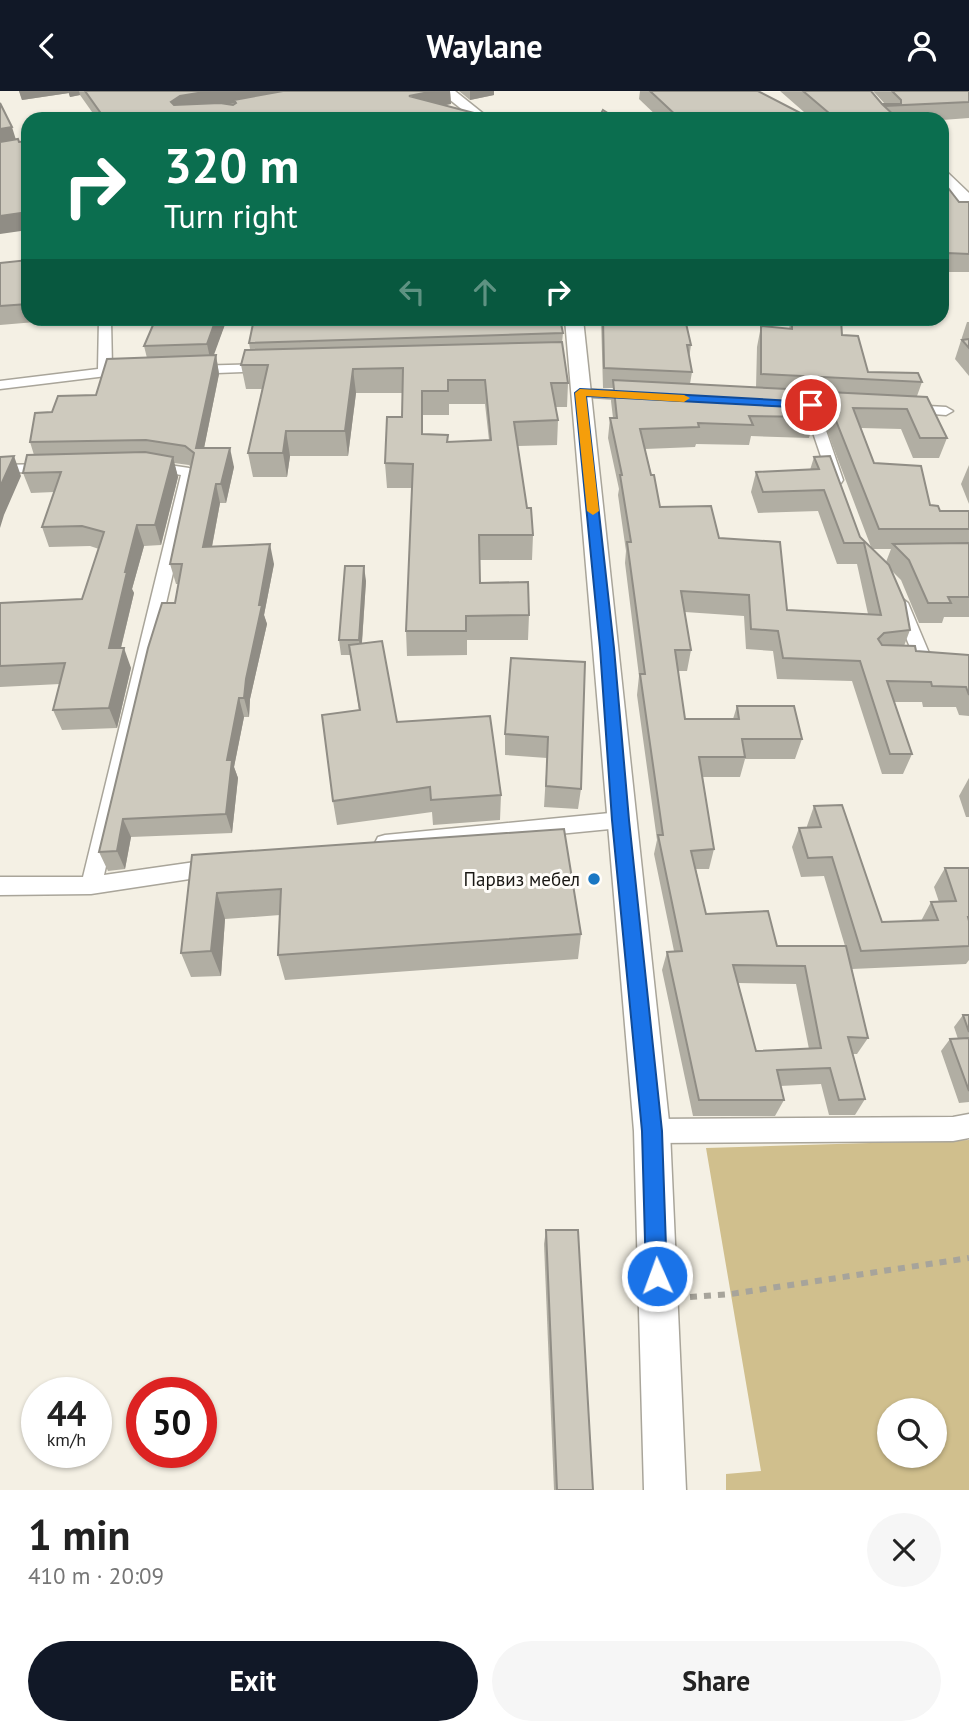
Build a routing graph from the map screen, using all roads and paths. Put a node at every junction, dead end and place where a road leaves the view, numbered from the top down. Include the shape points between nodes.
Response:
1 (446, 91) edge
2 (474, 112) edge
3 (949, 181) edge
4 (949, 197) edge
5 (968, 201) edge
6 (105, 326) edge
7 (574, 326) edge
8 (286, 367) edge
9 (137, 370) edge
10 (176, 370) edge
11 (105, 373) junction
12 (0, 385) edge
13 (580, 393) junction
14 (648, 396) edge
15 (770, 403) edge
16 (811, 405) junction
17 (865, 407) edge
18 (892, 408) edge
19 (946, 411) dead end
20 (127, 467) edge
21 (65, 468) edge
22 (0, 469) edge
23 (841, 493) edge
24 (891, 581) edge
25 (969, 668) edge
26 (620, 820) junction
27 (366, 846) edge
28 (242, 863) edge
29 (91, 884) junction
30 (0, 886) edge
31 (969, 1126) edge
32 (652, 1131) junction
33 (969, 1258) edge
34 (657, 1300) junction
35 (665, 1490) edge

1 - 2 main road
3 - 5 main road
4 - 5 street
6 - 11 street
7 - 13 main road via 572,361
8 - 10 street
9 - 11 street
11 - 12 street
13 - 14 street
13 - 26 main road
15 - 16 street
16 - 17 street
16 - 23 street
18 - 19 street
20 - 29 street via 189,472
21 - 22 street
24 - 25 street via 915,658
26 - 27 street
26 - 32 main road
28 - 29 street
29 - 30 street
31 - 32 street
32 - 34 main road
33 - 34 path via 731,1294
34 - 35 main road

